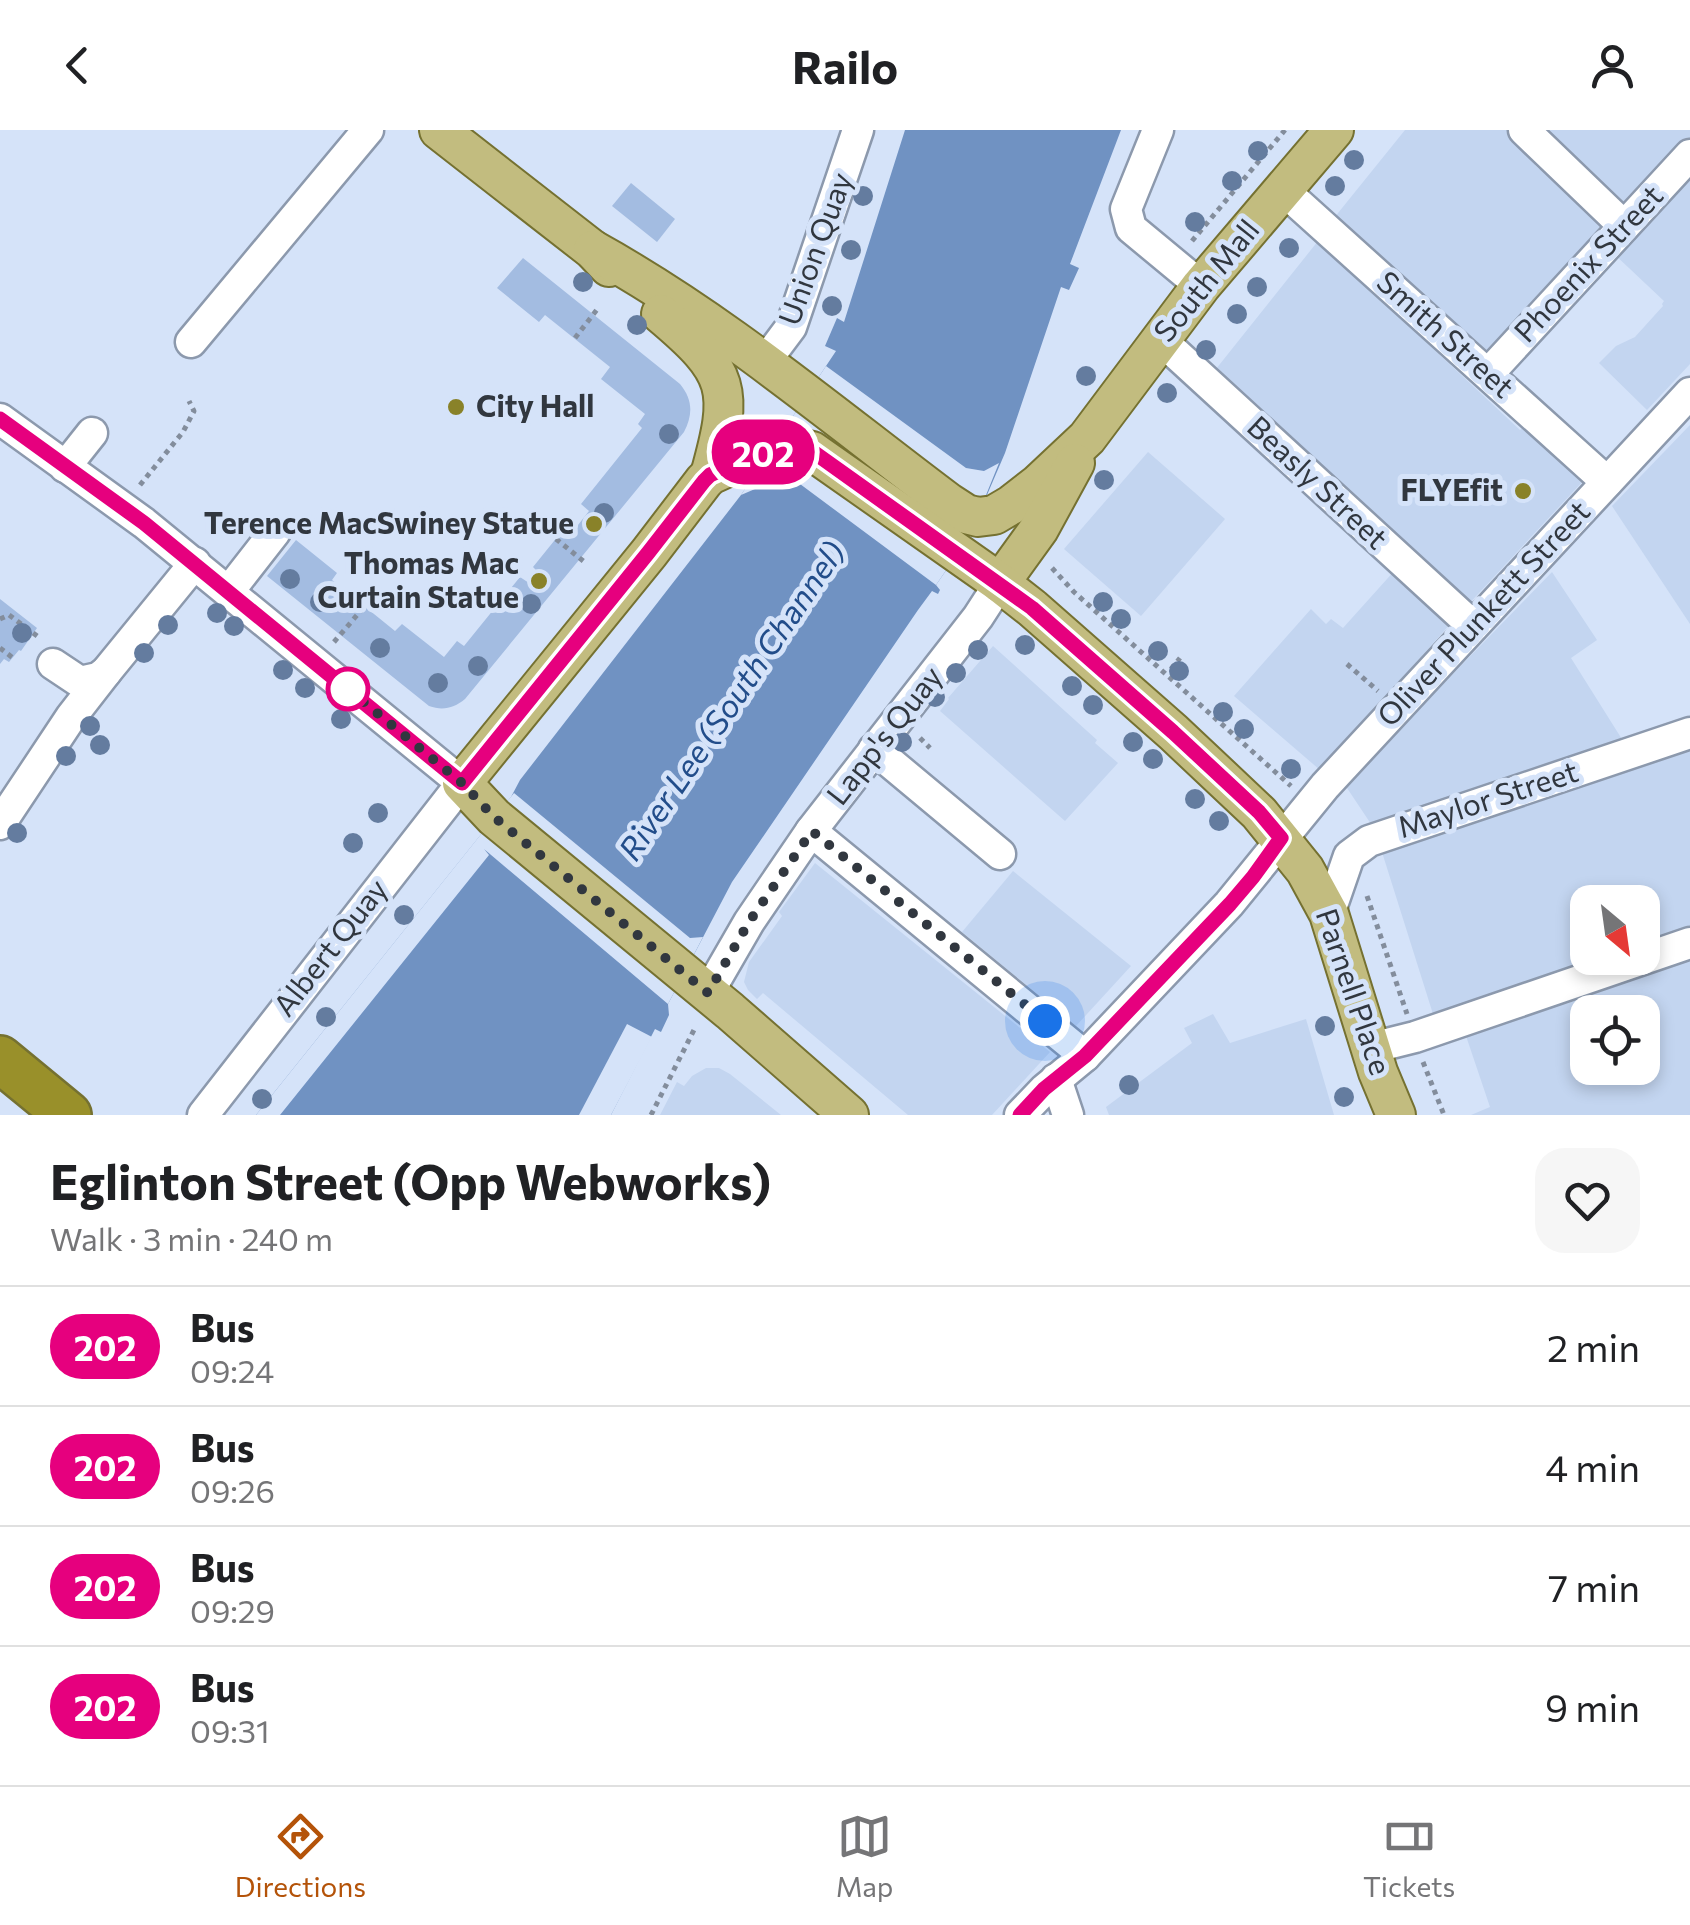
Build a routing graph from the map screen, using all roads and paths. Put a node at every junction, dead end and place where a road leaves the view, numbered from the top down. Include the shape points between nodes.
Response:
1 (368, 130) edge
2 (438, 130) edge
3 (858, 130) edge
4 (1158, 130) edge
5 (1285, 130) edge
6 (1334, 130) edge
7 (1524, 130) edge
8 (1690, 154) edge
9 (1282, 188) junction
10 (1624, 226) junction
11 (593, 250) junction
12 (1188, 274) junction
13 (599, 307) dead end
14 (575, 338) dead end
15 (1160, 339) junction
16 (192, 342) dead end
17 (764, 363) junction
18 (1488, 374) junction
19 (1690, 393) edge
20 (189, 400) dead end
21 (84, 427) dead end
22 (5, 434) edge
23 (1087, 438) junction
24 (58, 461) junction
25 (710, 475) junction
26 (1607, 482) junction
27 (122, 506) junction
28 (275, 532) dead end
29 (556, 539) dead end
30 (1046, 559) dead end
31 (195, 563) junction
32 (588, 564) dead end
33 (1000, 583) junction
34 (229, 591) junction
35 (364, 606) dead end
36 (1473, 626) junction
37 (334, 642) dead end
38 (0, 648) edge
39 (13, 658) dead end
40 (1180, 658) dead end
41 (53, 664) dead end
42 (1347, 664) dead end
43 (1170, 669) dead end
44 (106, 672) junction
45 (1385, 698) dead end
46 (914, 733) dead end
47 (1690, 733) edge
48 (930, 748) dead end
49 (874, 749) junction
50 (462, 783) junction
51 (1311, 802) junction
52 (0, 824) edge
53 (812, 831) junction
54 (1281, 838) junction
55 (1000, 854) dead end
56 (1352, 854) junction
57 (1329, 914) junction
58 (1690, 943) edge
59 (696, 998) junction
60 (1410, 1022) dead end
61 (1371, 1048) junction
62 (1085, 1056) junction
63 (1, 1059) edge
64 (1424, 1064) dead end
65 (1056, 1079) junction
66 (68, 1115) edge
67 (202, 1115) edge
68 (651, 1115) edge
69 (849, 1115) edge
70 (1020, 1115) edge
71 (1068, 1115) edge
72 (1396, 1115) edge
73 (1444, 1115) edge

1 - 16 street
2 - 11 main road
3 - 17 street, Union Quay via 791,327
4 - 12 street via 1126,216 1131,228
5 - 12 path
6 - 9 main road, South Mall
7 - 10 street
8 - 10 street, Phoenix Street
9 - 12 main road, South Mall
9 - 18 street, Smith Street
10 - 18 street, Phoenix Street
11 - 17 main road
11 - 25 main road via 699,347 714,370 725,411
12 - 15 main road, South Mall
13 - 14 path
15 - 23 main road, South Mall
15 - 36 street, Beasly Street
17 - 23 main road, South Mall via 948,503 978,517 1011,505
18 - 26 street, Smith Street
19 - 26 street, Oliver Plunkett Street
20 - 27 path via 194,411 183,432
21 - 24 street
22 - 24 street
23 - 33 main road, South Mall via 1058,498
24 - 27 street
25 - 33 main road, Parnell Place via 772,448 812,451
25 - 50 main road
26 - 36 street, Oliver Plunkett Street
27 - 31 street
28 - 34 street
29 - 32 path
30 - 51 path via 1074,592
31 - 34 street
31 - 44 street
33 - 49 street, Lapp's Quay
33 - 54 main road, Parnell Place via 1173,732
34 - 50 street
35 - 37 path
36 - 51 street, Oliver Plunkett Street
38 - 39 path
40 - 43 path
41 - 44 street via 80,682
42 - 45 path
44 - 52 street
46 - 48 path
47 - 56 street, Maylor Street via 1384,835
49 - 53 street, Lapp's Quay
49 - 55 street
50 - 59 main road
50 - 67 street, Albert Quay
51 - 54 street, Oliver Plunkett Street
53 - 59 street, Lapp's Quay
53 - 62 street
54 - 57 main road, Parnell Place
54 - 62 street, Oliver Plunkett Street via 1230,904
56 - 57 street
56 - 60 path
57 - 61 main road, Parnell Place
58 - 61 street
59 - 68 path
59 - 69 main road
61 - 72 main road, Parnell Place
62 - 65 street, Oliver Plunkett Street
63 - 66 highway
64 - 73 path
65 - 70 street, Oliver Plunkett Street
65 - 71 street

